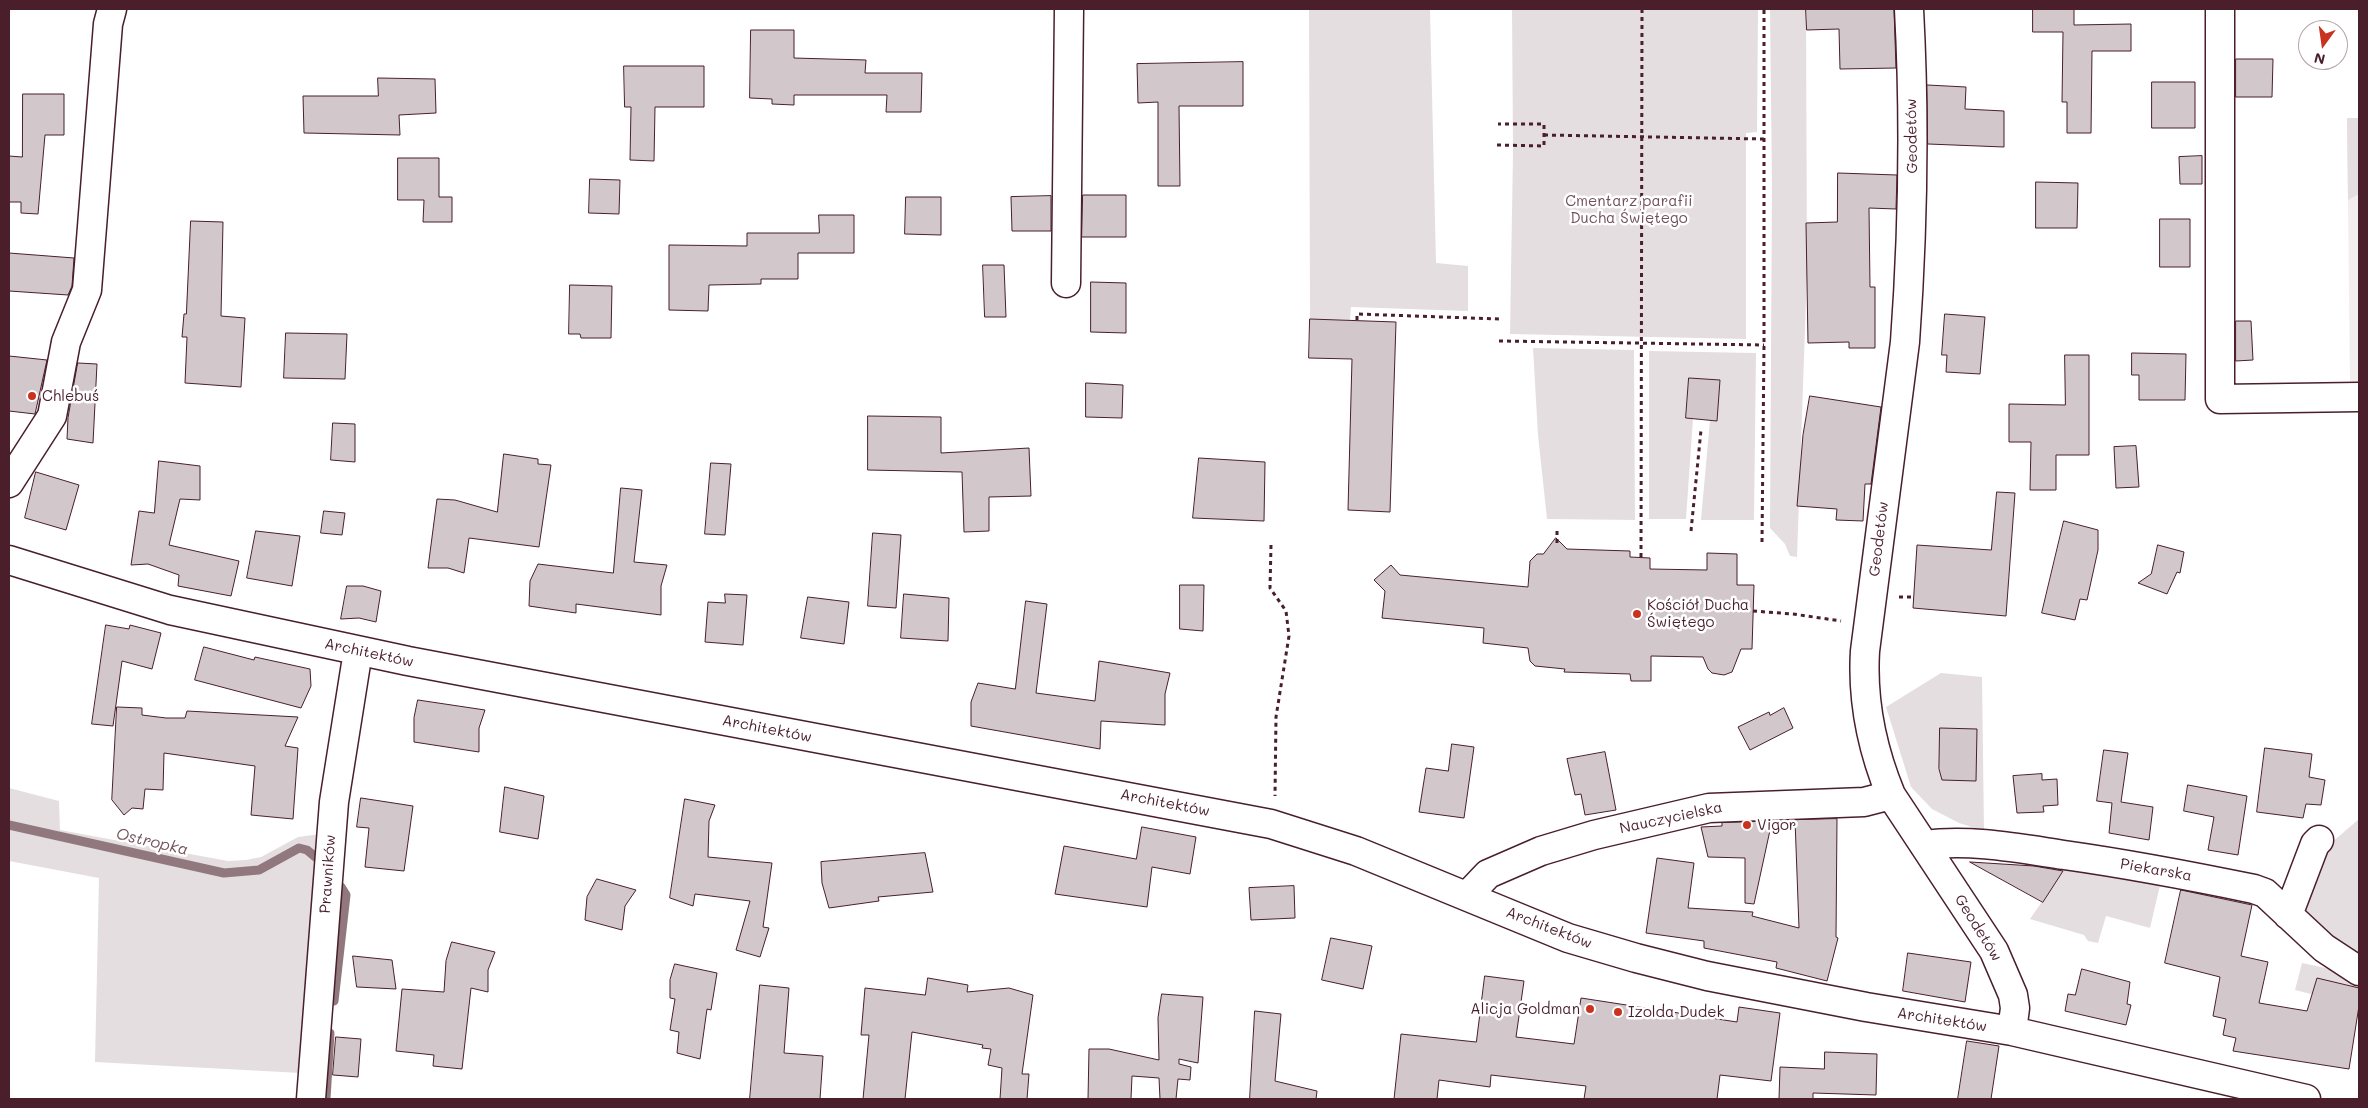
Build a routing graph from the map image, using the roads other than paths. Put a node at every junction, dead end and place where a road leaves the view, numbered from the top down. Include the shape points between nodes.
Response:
1 (112, 9) edge
2 (1069, 9) edge
3 (1909, 9) edge
4 (2220, 9) edge
5 (1066, 283) dead end
6 (2359, 397) edge
7 (9, 483) edge
8 (9, 560) edge
9 (358, 650) junction
10 (1891, 795) junction
11 (2319, 840) dead end
12 (1924, 845) junction
13 (1468, 895) junction
14 (2288, 915) junction
15 (2359, 971) edge
16 (2012, 1031) junction
17 (311, 1099) edge
18 (2306, 1099) edge

1 - 7 street via 108,24 87,290 66,342 52,416
2 - 5 street
3 - 10 street, Geodetów via 1913,200 1905,342 1863,683 1880,768
4 - 6 street via 2220,399
8 - 9 street, Architektów via 170,610
9 - 13 street, Architektów via 1271,824 1356,851
9 - 17 street, Prawników via 334,802
10 - 12 street, Geodetów
10 - 13 street, Nauczycielska via 1864,802 1709,808 1642,823 1541,851 1488,874
11 - 14 street
12 - 14 street, Piekarska via 1970,842 2161,869 2254,889 2265,893
12 - 16 street, Geodetów via 1994,951 2006,975 2013,995
13 - 16 street, Architektów via 1568,938 1671,967 1857,1005
14 - 15 street, Piekarska via 2324,948
16 - 18 street, Architektów

